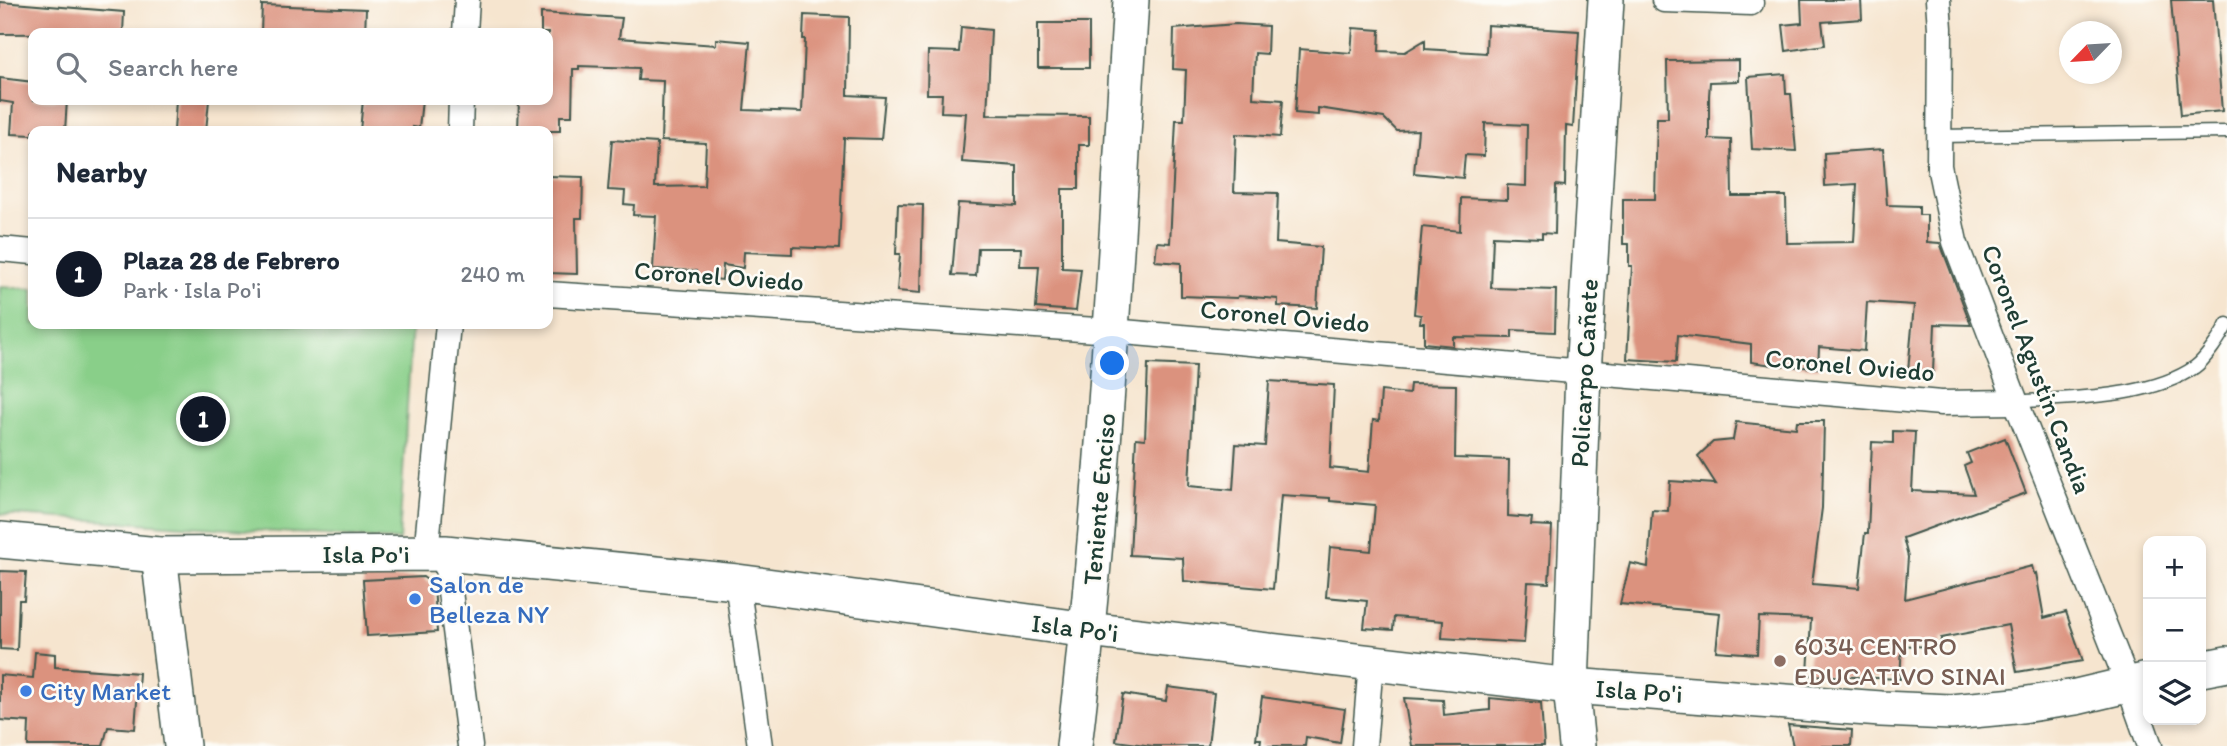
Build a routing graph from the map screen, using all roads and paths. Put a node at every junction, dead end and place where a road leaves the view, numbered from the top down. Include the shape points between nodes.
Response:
1 (467, 0) edge
2 (1130, 0) edge
3 (1606, 0) edge
4 (1664, 0) edge
5 (1938, 0) edge
6 (1751, 3) dead end
7 (465, 28) edge
8 (461, 105) edge
9 (460, 126) edge
10 (2227, 132) edge
11 (1938, 136) junction
12 (0, 249) edge
13 (28, 252) edge
14 (553, 294) edge
15 (2227, 324) edge
16 (447, 329) edge
17 (1112, 331) junction
18 (1583, 373) junction
19 (2016, 402) junction
20 (0, 540) edge
21 (435, 553) junction
22 (159, 555) junction
23 (737, 582) junction
24 (1088, 630) junction
25 (1371, 663) junction
26 (2227, 664) edge
27 (2206, 668) edge
28 (2138, 682) edge
29 (1571, 686) junction
30 (182, 746) edge
31 (470, 746) edge
32 (760, 746) edge
33 (1074, 746) edge
34 (1364, 746) edge
35 (1577, 746) edge
36 (2150, 746) edge

1 - 7 street
2 - 17 street, Teniente Enciso
3 - 18 street, Policarpo Cañete
4 - 6 street
5 - 11 street, Coronel Agustin Candia
8 - 9 street
10 - 11 lane
11 - 19 street, Coronel Agustin Candia via 1939,166 1955,242
12 - 13 street
14 - 17 street, Coronel Oviedo
15 - 19 lane via 2197,366 2167,382 2118,393
16 - 21 street
17 - 18 street, Coronel Oviedo
17 - 24 street, Teniente Enciso
18 - 19 street, Coronel Oviedo via 1941,403
18 - 29 street, Policarpo Cañete
19 - 28 street, Coronel Agustin Candia
20 - 22 street, Isla Po'i
21 - 22 street, Isla Po'i
21 - 23 street, Isla Po'i
21 - 31 street
22 - 30 street
23 - 24 street, Isla Po'i
23 - 32 street
24 - 25 street, Isla Po'i
24 - 33 street, Teniente Enciso
25 - 29 street, Isla Po'i
25 - 34 street
26 - 27 street
28 - 29 street, Isla Po'i via 2076,697 1951,712
28 - 36 street, Coronel Agustin Candia
29 - 35 street, Policarpo Cañete

